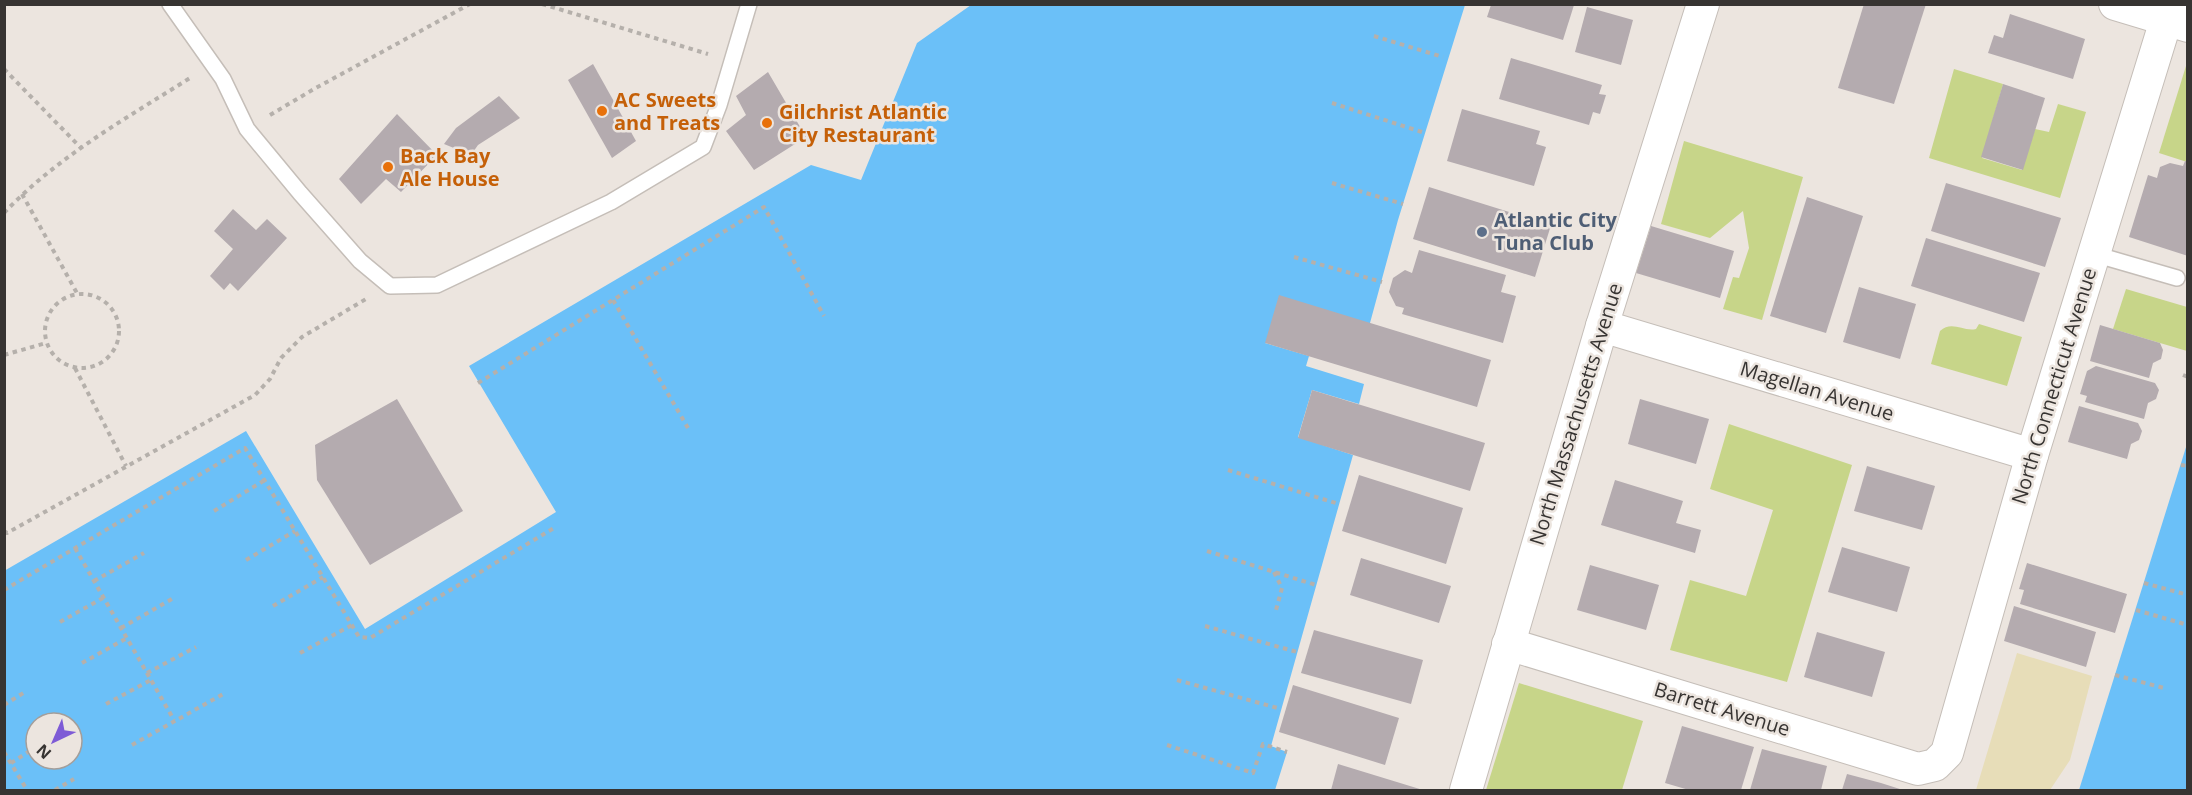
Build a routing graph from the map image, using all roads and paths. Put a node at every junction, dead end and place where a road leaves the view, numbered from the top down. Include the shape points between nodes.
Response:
1 (170, 4) edge
2 (470, 4) edge
3 (542, 4) edge
4 (749, 4) edge
5 (1702, 4) edge
6 (2115, 4) edge
7 (2175, 16) edge
8 (1374, 36) dead end
9 (1443, 57) dead end
10 (732, 62) junction
11 (213, 64) junction
12 (4, 69) edge
13 (1332, 103) dead end
14 (247, 129) junction
15 (1425, 133) dead end
16 (81, 148) junction
17 (1332, 183) dead end
18 (22, 194) junction
19 (1403, 204) dead end
20 (4, 213) edge
21 (2094, 254) junction
22 (1294, 257) dead end
23 (2177, 278) dead end
24 (1382, 282) dead end
25 (390, 286) junction
26 (78, 295) junction
27 (613, 300) junction
28 (824, 316) dead end
29 (1602, 326) junction
30 (46, 343) junction
31 (4, 355) edge
32 (75, 368) junction
33 (478, 383) dead end
34 (688, 428) dead end
35 (2032, 455) junction
36 (2181, 465) dead end
37 (126, 466) junction
38 (2187, 466) edge
39 (1228, 470) dead end
40 (265, 480) junction
41 (1339, 504) dead end
42 (214, 511) dead end
43 (554, 528) dead end
44 (295, 531) junction
45 (5, 533) edge
46 (75, 548) junction
47 (1207, 551) dead end
48 (144, 553) dead end
49 (246, 560) dead end
50 (1274, 572) junction
51 (323, 578) junction
52 (94, 581) junction
53 (2144, 583) dead end
54 (1316, 585) dead end
55 (4, 590) edge
56 (2187, 595) edge
57 (104, 598) junction
58 (172, 599) dead end
59 (273, 606) dead end
60 (1276, 610) dead end
61 (2136, 610) dead end
62 (60, 622) dead end
63 (352, 625) junction
64 (2187, 625) edge
65 (1205, 626) dead end
66 (121, 628) junction
67 (127, 638) junction
68 (1508, 644) junction
69 (196, 647) dead end
70 (1297, 652) dead end
71 (300, 654) dead end
72 (82, 663) dead end
73 (147, 673) junction
74 (2115, 675) dead end
75 (151, 680) junction
76 (1177, 680) dead end
77 (2164, 688) dead end
78 (25, 692) dead end
79 (225, 693) dead end
80 (106, 704) dead end
81 (4, 705) edge
82 (1281, 710) dead end
83 (174, 720) junction
84 (1167, 744) dead end
85 (132, 745) dead end
86 (4, 752) edge
87 (1287, 752) dead end
88 (24, 755) edge
89 (11, 763) junction
90 (1935, 765) joint
91 (74, 779) dead end
92 (27, 790) edge
93 (54, 790) edge
94 (1466, 790) edge

1 - 11 lane
2 - 14 path
3 - 10 path
4 - 10 lane
5 - 29 street, North Massachusetts Avenue
6 - 7 street
7 - 21 street, North Connecticut Avenue
8 - 9 path
10 - 25 lane via 703,147 611,202 437,285
11 - 14 lane
11 - 16 path
12 - 16 path
13 - 15 path
14 - 25 lane via 360,261
16 - 18 path
17 - 19 path
18 - 20 path
18 - 26 path
21 - 23 lane
21 - 35 street, North Connecticut Avenue
22 - 24 path
25 - 37 path via 302,337 281,357 270,379 255,395
26 - 30 path via 57,303 45,323
26 - 32 path via 97,297 106,303 119,328 118,340 108,358 90,367
27 - 28 path via 764,207
27 - 33 path
27 - 34 path
29 - 35 street, Magellan Avenue
29 - 68 street, North Massachusetts Avenue
30 - 31 path
30 - 32 path via 62,363
32 - 37 path
35 - 90 street, North Connecticut Avenue via 1947,753
36 - 38 path
37 - 45 path
39 - 41 path
40 - 42 path
40 - 44 path
40 - 46 path via 245,448
43 - 63 path via 370,638 359,637
44 - 49 path
44 - 51 path
46 - 52 path
46 - 55 path
47 - 50 path
48 - 52 path
50 - 54 path
50 - 60 path via 1282,588
51 - 59 path
51 - 63 path
52 - 57 path
53 - 56 path
57 - 62 path
57 - 66 path
58 - 66 path
61 - 64 path
63 - 71 path
65 - 70 path
66 - 67 path
67 - 72 path
67 - 73 path
68 - 90 street, Barrett Avenue via 1918,769
68 - 94 street, North Massachusetts Avenue
69 - 73 path
73 - 75 path
74 - 77 path
75 - 80 path
75 - 83 path
76 - 82 path
78 - 81 path
79 - 83 path
83 - 85 path
84 - 87 path via 1253,773 1263,744
86 - 89 path
88 - 89 path
89 - 92 path
91 - 93 path

